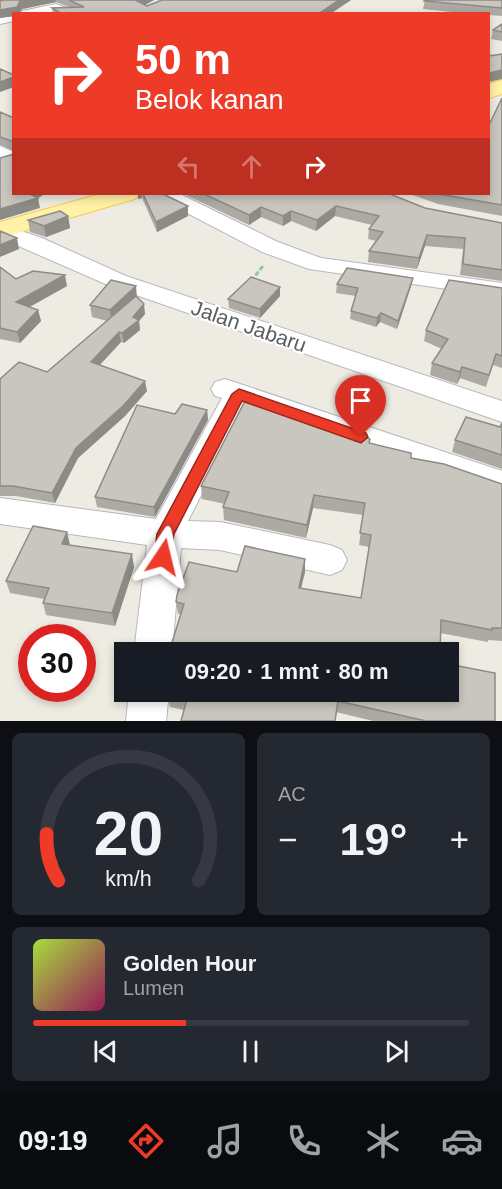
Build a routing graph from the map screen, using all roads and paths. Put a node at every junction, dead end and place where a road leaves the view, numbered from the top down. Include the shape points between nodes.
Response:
1 (54, 4) edge
2 (32, 12) edge
3 (72, 12) edge
4 (0, 152) edge
5 (0, 161) edge
6 (123, 195) edge
7 (167, 195) edge
8 (0, 231) edge
9 (276, 250) junction
10 (502, 290) edge
11 (217, 315) junction
12 (502, 412) edge
13 (502, 483) edge
14 (0, 511) edge
15 (165, 534) junction
16 (330, 560) dead end
17 (154, 642) edge
18 (148, 702) edge
19 (146, 721) edge

1 - 2 street
1 - 3 street
4 - 5 street via 8,158
6 - 8 main road
7 - 9 street
8 - 11 street, Jalan Jabaru via 95,273
9 - 10 street via 316,264
9 - 11 path via 239,296
11 - 12 street, Jalan Jabaru
13 - 15 street via 232,391
14 - 15 street
15 - 16 street via 220,536
15 - 17 street
18 - 19 street

